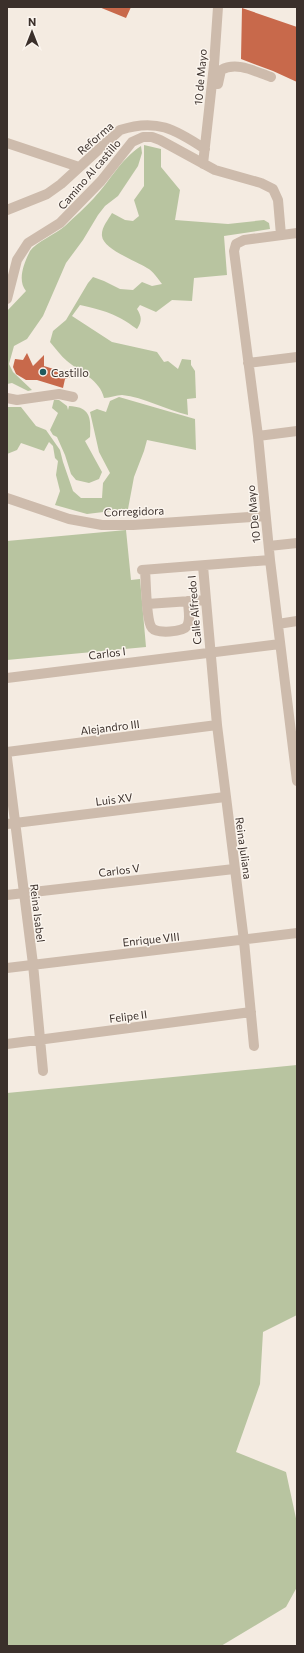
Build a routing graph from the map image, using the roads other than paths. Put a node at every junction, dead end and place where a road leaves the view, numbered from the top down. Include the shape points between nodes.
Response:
1 (218, 7) edge
2 (271, 77) dead end
3 (7, 143) edge
4 (205, 149) junction
5 (203, 164) junction
6 (79, 167) junction
7 (7, 210) edge
8 (297, 233) edge
9 (281, 235) junction
10 (7, 300) edge
11 (297, 357) edge
12 (248, 363) junction
13 (73, 397) dead end
14 (7, 398) edge
15 (297, 431) edge
16 (258, 436) junction
17 (7, 498) edge
18 (265, 516) junction
19 (297, 543) edge
20 (269, 546) junction
21 (270, 560) junction
22 (202, 566) junction
23 (205, 600) junction
24 (188, 601) junction
25 (147, 604) junction
26 (297, 621) edge
27 (278, 624) junction
28 (280, 644) junction
29 (210, 652) junction
30 (7, 678) edge
31 (293, 703) edge
32 (217, 725) junction
33 (7, 752) edge
34 (7, 758) edge
35 (297, 782) edge
36 (225, 797) junction
37 (11, 823) edge
38 (234, 869) junction
39 (24, 893) junction
40 (7, 895) edge
41 (297, 933) edge
42 (244, 941) junction
43 (33, 964) junction
44 (7, 968) edge
45 (251, 1012) junction
46 (40, 1039) junction
47 (7, 1044) edge
48 (254, 1046) dead end
49 (43, 1071) dead end

1 - 4 street, 10 de Mayo
2 - 4 street, 10 De Mayo via 234,66 222,70 219,76 213,126
3 - 6 street
4 - 5 street
4 - 6 street, Reforma via 162,126 143,124 120,130
5 - 9 street via 261,183 273,190 278,200
5 - 10 street, Camino Al castillo via 152,137 143,137 132,142 84,200 60,223 36,237 22,251 17,260
6 - 7 street, Reforma via 47,194
8 - 9 street
9 - 12 street, 10 De Mayo via 244,240 236,244 234,251
11 - 12 street
12 - 16 street, 10 De Mayo
13 - 14 street via 59,394 17,400
15 - 16 street
16 - 18 street, 10 De Mayo
17 - 18 street, Corregidora via 69,519 102,525
18 - 20 street, 10 De Mayo
19 - 20 street
20 - 21 street, 10 De Mayo
21 - 22 street, Calle Alfredo I
21 - 27 street, 10 De Mayo
22 - 23 street, Calle Alfredo I
22 - 25 street, Calle Alfredo I via 144,570
23 - 24 street
23 - 29 street, Calle Alfredo I
24 - 25 street
24 - 25 street via 187,625 184,629 178,630 160,631 151,628
26 - 27 street
27 - 28 street, 10 De Mayo
28 - 29 street, Carlos I
28 - 31 street, 10 De Mayo
29 - 30 street, Carlos I
29 - 32 street, Reina Juliana
31 - 35 street, 10 De Mayo
32 - 33 street, Alejandro III
32 - 36 street, Reina Juliana
34 - 37 street, Reina Isabel
36 - 37 street, Luis XV
36 - 38 street, Reina Juliana
37 - 39 street, Reina Isabel
38 - 39 street, Carlos V
38 - 42 street, Reina Juliana
39 - 40 street, Carlos V
39 - 43 street, Reina Isabel
41 - 42 street, Enrique VIII
42 - 43 street, Enrique VIII
42 - 45 street, Reina Juliana
43 - 44 street, Enrique VIII
43 - 46 street, Reina Isabel
45 - 46 street, Felipe II
45 - 48 street, Reina Juliana
46 - 47 street, Felipe II
46 - 49 street, Reina Isabel

